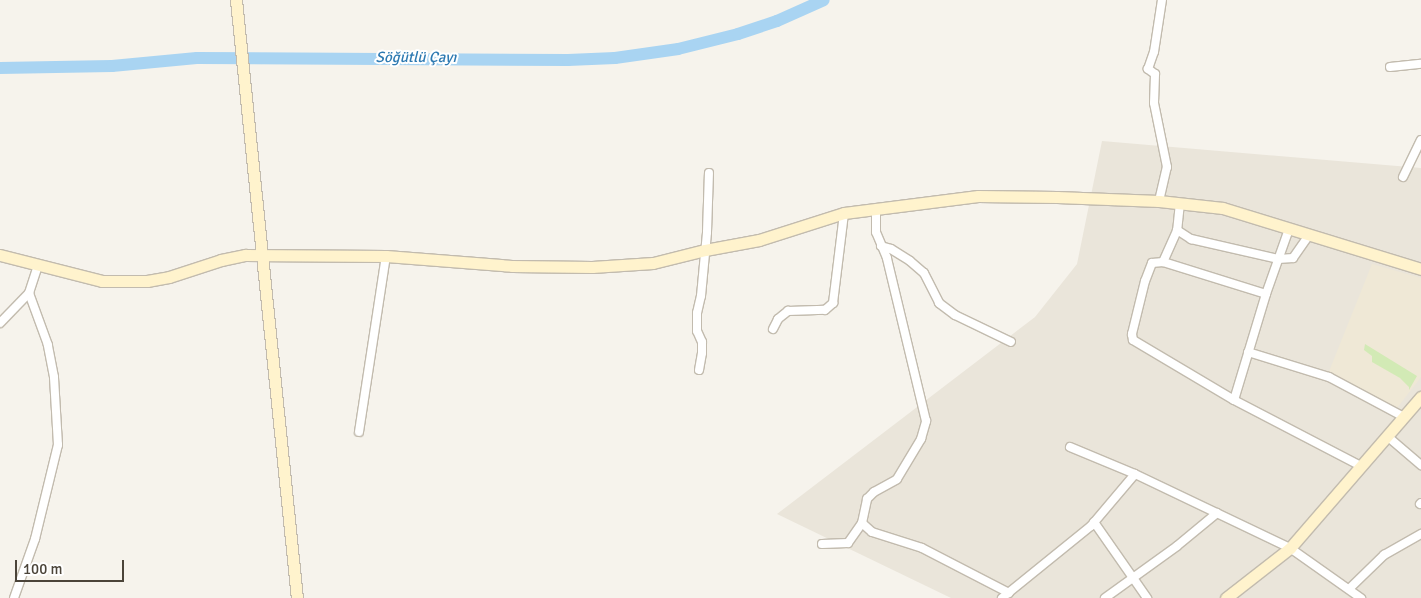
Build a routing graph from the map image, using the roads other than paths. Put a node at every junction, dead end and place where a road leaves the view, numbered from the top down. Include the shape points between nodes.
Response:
1 (236, 0) edge
2 (1162, 0) edge
3 (1421, 64) edge
4 (1390, 67) dead end
5 (1421, 140) edge
6 (709, 173) dead end
7 (1403, 177) dead end
8 (1159, 200) junction
9 (1180, 203) junction
10 (876, 210) junction
11 (844, 213) junction
12 (1289, 228) junction
13 (1177, 230) junction
14 (1309, 235) junction
15 (881, 246) junction
16 (706, 250) junction
17 (0, 255) edge
18 (262, 256) junction
19 (386, 256) junction
20 (1278, 259) junction
21 (1164, 262) junction
22 (38, 265) junction
23 (1421, 269) edge
24 (29, 294) junction
25 (1266, 294) junction
26 (0, 323) edge
27 (773, 329) dead end
28 (1011, 342) dead end
29 (1248, 352) junction
30 (699, 370) dead end
31 (1421, 397) edge
32 (1234, 400) junction
33 (1404, 417) junction
34 (359, 432) dead end
35 (1388, 436) junction
36 (1070, 447) dead end
37 (1421, 464) edge
38 (1361, 466) junction
39 (1135, 474) junction
40 (1217, 513) junction
41 (1094, 522) junction
42 (862, 523) junction
43 (1421, 534) edge
44 (822, 544) dead end
45 (1290, 548) junction
46 (1133, 578) junction
47 (1349, 589) junction
48 (1009, 593) junction
49 (14, 598) edge
50 (297, 598) edge
51 (1002, 598) edge
52 (1105, 598) edge
53 (1147, 598) edge
54 (1226, 598) edge
55 (1362, 598) edge

1 - 18 street
2 - 8 street via 1148,69 1155,74 1154,103 1167,167
3 - 4 street
5 - 7 street
6 - 16 street
8 - 9 street
8 - 10 street via 978,196
9 - 12 street via 1223,208
9 - 13 street
10 - 11 street
10 - 15 street via 876,232
11 - 16 street via 759,240
11 - 27 street via 833,303 825,310 788,311 778,319
12 - 14 street
12 - 20 street
13 - 20 street via 1191,239
13 - 21 street
14 - 20 street via 1293,258
14 - 23 street
15 - 28 street via 898,253 924,273 939,303
15 - 42 street via 887,258 926,421 922,439 897,479 867,499
16 - 19 street via 653,263 592,267 512,266
16 - 30 street via 697,313 697,331 702,342
17 - 22 street
18 - 19 street
18 - 22 street via 245,255 221,260 147,281 102,281
18 - 50 street
19 - 34 street
20 - 25 street
21 - 25 street
21 - 32 street via 1152,263 1144,281 1133,340
22 - 24 street
24 - 26 street
24 - 49 street via 48,346 54,377 58,445 35,538
25 - 29 street
29 - 32 street
29 - 33 street via 1329,378
31 - 33 street
32 - 38 street
33 - 35 street
35 - 37 street
35 - 38 street
36 - 39 street
38 - 45 street
39 - 40 street
39 - 41 street
40 - 45 street
40 - 46 street
41 - 46 street
41 - 48 street
42 - 44 street via 848,543
42 - 48 street via 872,532 922,548
43 - 47 street via 1384,555
45 - 47 street
45 - 54 street
46 - 52 street
46 - 53 street
47 - 55 street
48 - 51 street

